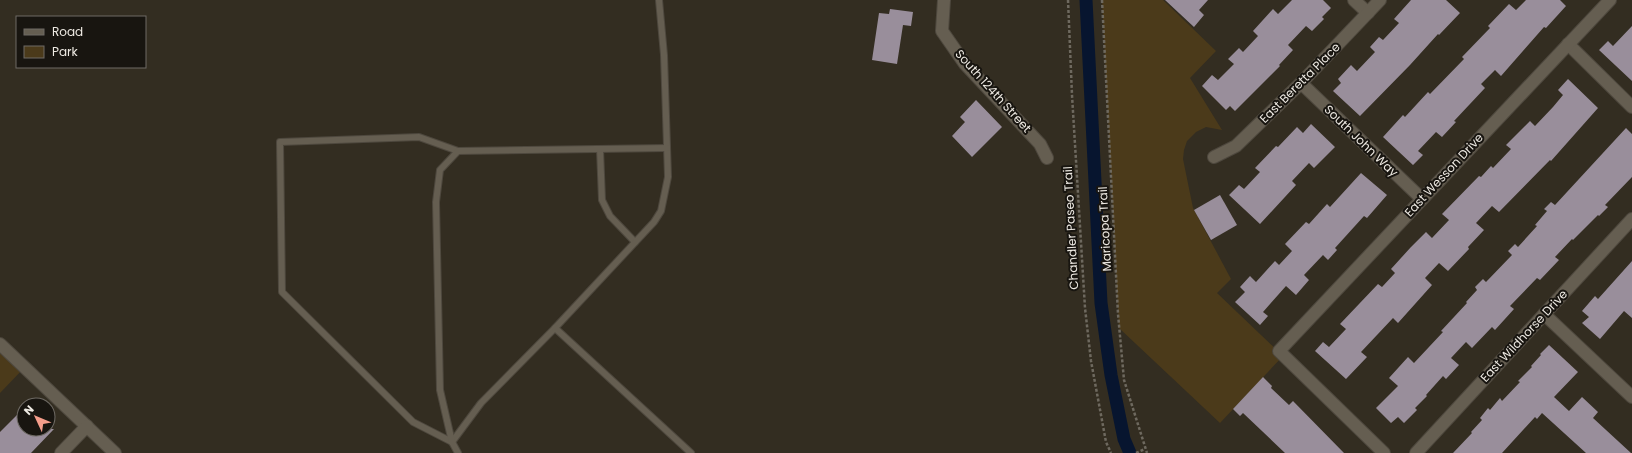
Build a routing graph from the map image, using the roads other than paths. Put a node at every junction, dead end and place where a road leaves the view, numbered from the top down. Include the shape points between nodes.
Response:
1 (660, 0) edge
2 (944, 0) edge
3 (1354, 0) edge
4 (1380, 0) edge
5 (1610, 0) edge
6 (1368, 13) junction
7 (1568, 44) junction
8 (1301, 83) junction
9 (1632, 106) edge
10 (667, 148) junction
11 (600, 149) junction
12 (458, 151) junction
13 (1214, 157) dead end
14 (1047, 158) dead end
15 (1422, 199) junction
16 (1632, 219) edge
17 (635, 242) junction
18 (1544, 314) junction
19 (555, 328) junction
20 (0, 344) edge
21 (1632, 397) edge
22 (87, 426) junction
23 (452, 442) junction
24 (61, 453) edge
25 (115, 453) edge
26 (458, 453) edge
27 (691, 453) edge
28 (1384, 453) edge
29 (1416, 453) edge

1 - 10 lane
2 - 14 street, South 124th Street via 942,31 965,64 1040,144
3 - 6 street
4 - 6 street, East Beretta Place
5 - 7 street, East Wesson Drive
6 - 8 street, East Beretta Place
7 - 9 street
7 - 15 street, East Wesson Drive
8 - 13 street, East Beretta Place via 1236,146
8 - 15 street, South John Way
10 - 11 lane
10 - 17 lane via 668,177 661,211
11 - 12 lane
11 - 17 lane via 602,200 610,216
12 - 23 lane via 440,170 436,202 440,390
12 - 23 lane via 420,137 280,142 282,292 413,422
15 - 28 street, East Wesson Drive via 1279,351
16 - 18 street, East Wildhorse Drive
17 - 19 lane
18 - 21 street
18 - 29 street, East Wildhorse Drive
19 - 23 lane via 481,403
19 - 27 lane
20 - 22 street
22 - 24 street
22 - 25 street
23 - 26 lane

